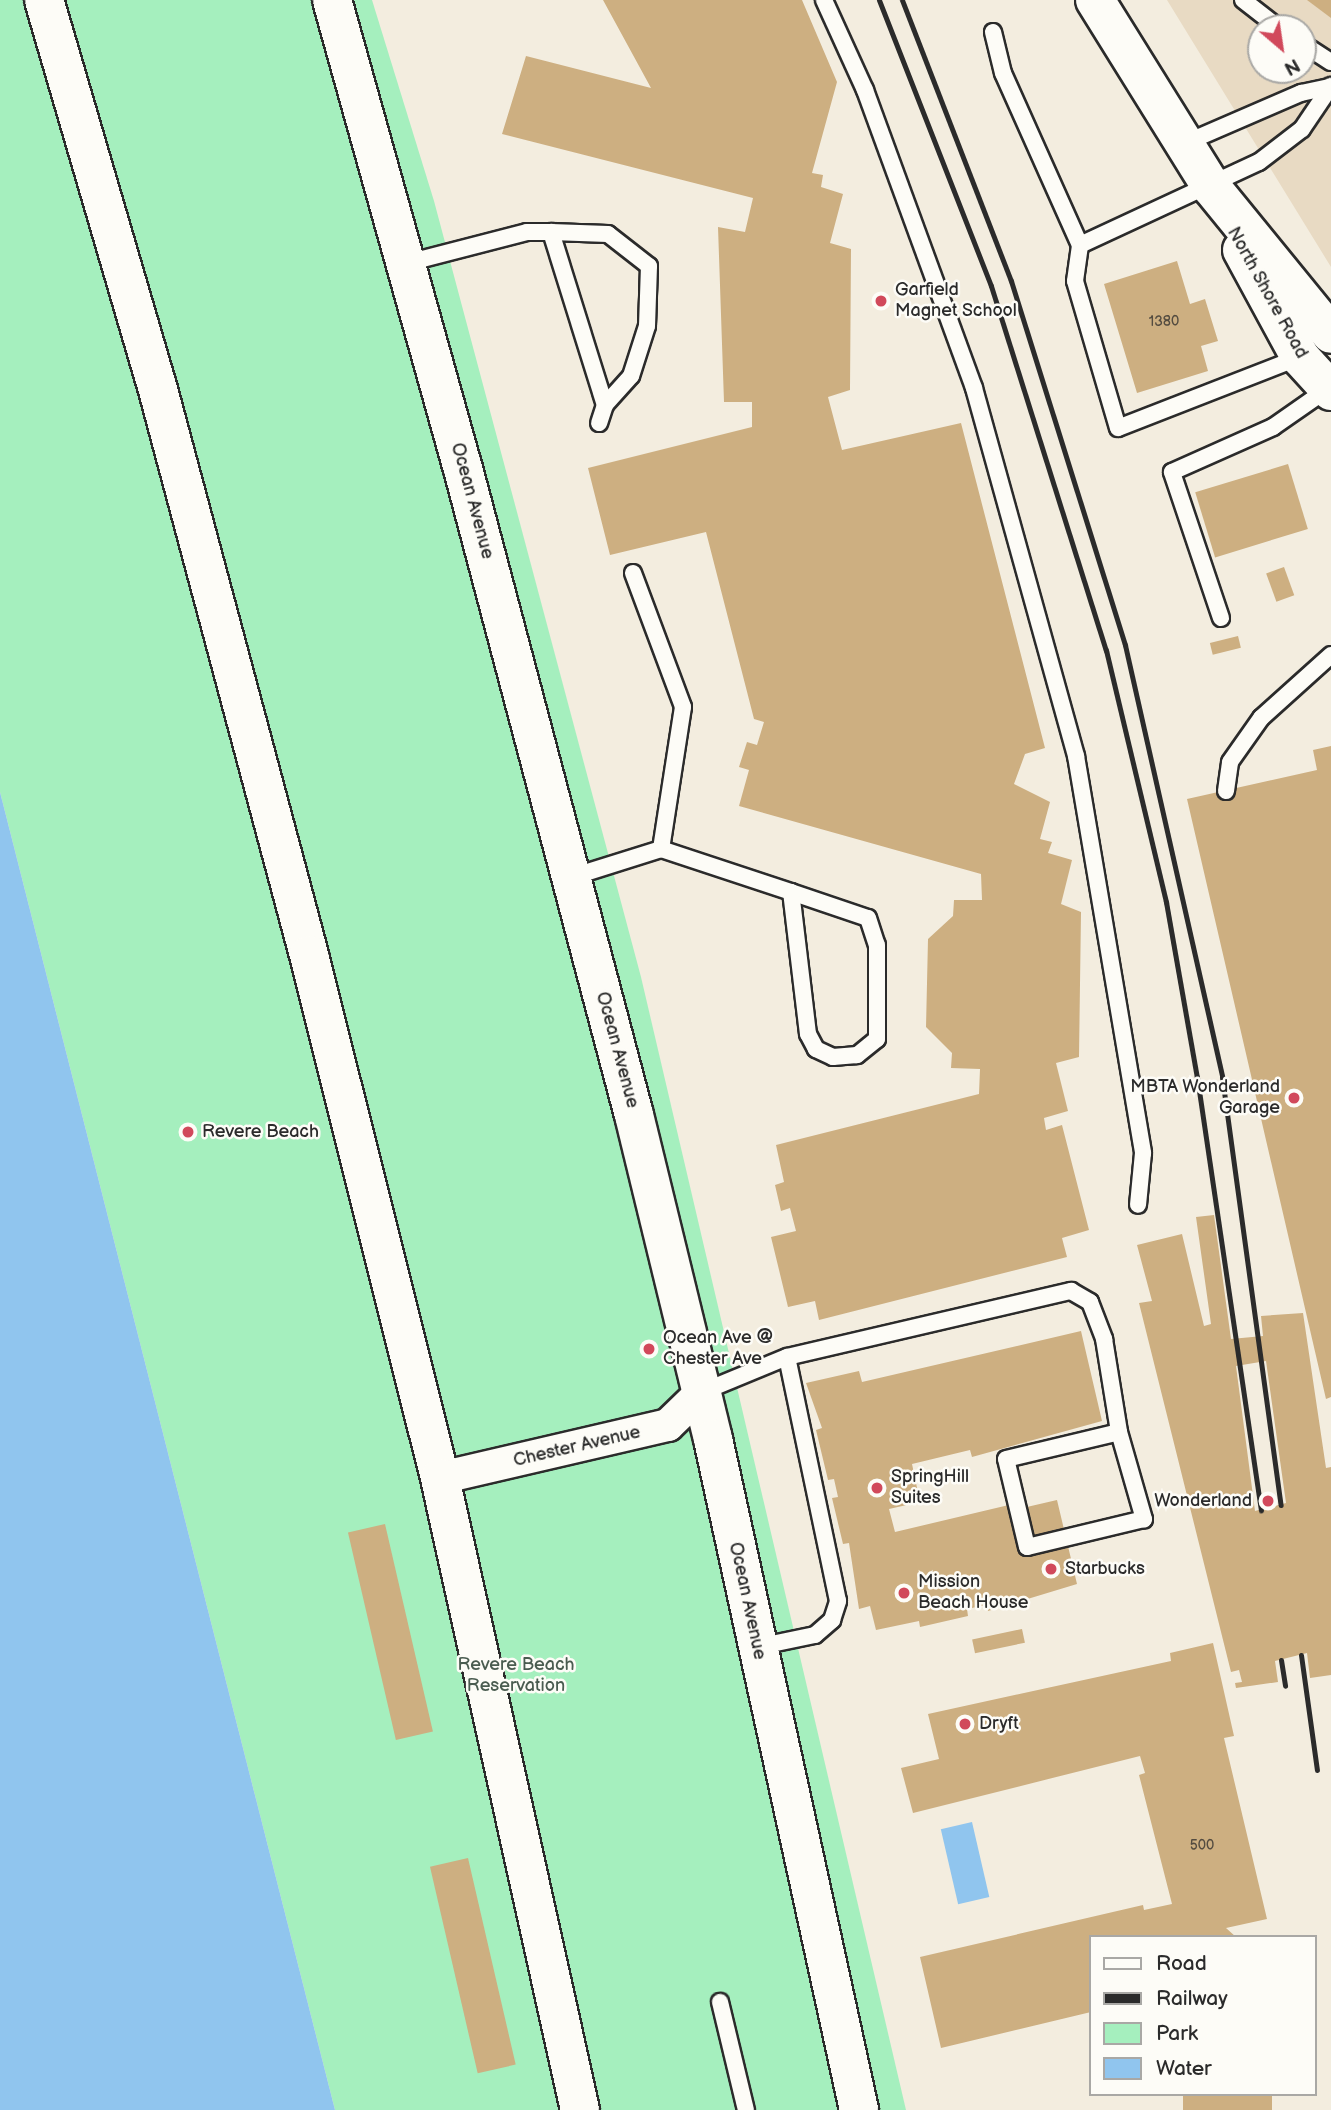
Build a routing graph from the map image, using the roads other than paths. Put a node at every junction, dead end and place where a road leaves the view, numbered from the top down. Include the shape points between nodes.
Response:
1 (44, 0) edge
2 (331, 0) edge
3 (824, 0) edge
4 (1095, 0) edge
5 (1244, 0) edge
6 (1262, 14) edge
7 (993, 32) dead end
8 (1330, 87) edge
9 (1182, 145) junction
10 (1212, 188) junction
11 (551, 232) junction
12 (1080, 245) junction
13 (407, 263) junction
14 (1331, 334) edge
15 (1300, 357) junction
16 (1330, 390) edge
17 (605, 405) junction
18 (599, 423) dead end
19 (633, 573) dead end
20 (1221, 618) dead end
21 (1331, 655) edge
22 (1226, 791) dead end
23 (661, 849) junction
24 (572, 877) junction
25 (791, 892) junction
26 (1138, 1205) dead end
27 (787, 1357) junction
28 (702, 1392) junction
29 (1119, 1432) junction
30 (440, 1478) junction
31 (757, 1647) junction
32 (720, 2002) dead end
33 (853, 2109) edge
34 (580, 2110) edge
35 (746, 2110) edge

1 - 30 main road via 168,426
2 - 13 main road, Ocean Avenue
3 - 26 lane via 865,90 974,388 1076,756 1143,1153
4 - 9 main road, North Shore Road
5 - 6 lane
7 - 12 lane via 1003,74
8 - 9 lane via 1301,93
8 - 10 lane via 1302,129
9 - 10 main road, North Shore Road
10 - 12 lane
10 - 14 main road, North Shore Road
10 - 15 main road, North Shore Road
11 - 13 lane via 527,232
11 - 17 lane
11 - 17 lane via 608,234 649,266 647,326 631,376
12 - 15 lane via 1075,281 1118,428
13 - 24 main road, Ocean Avenue
15 - 16 main road, North Shore Road
16 - 20 lane via 1273,428 1172,472
17 - 18 lane
19 - 23 lane via 683,707
21 - 22 lane via 1261,718 1230,762
23 - 24 lane
23 - 25 lane
24 - 28 main road, Ocean Avenue
25 - 25 lane via 869,918 874,929 877,1039 856,1055 833,1057 816,1049 808,1034
27 - 28 lane
27 - 29 lane via 1070,1291 1090,1302 1104,1339
27 - 31 lane via 838,1601 832,1620 815,1635
28 - 30 street, Chester Avenue via 668,1425
28 - 31 main road, Ocean Avenue
29 - 29 lane via 1006,1459 1027,1547 1144,1519
30 - 34 main road
31 - 33 main road, Ocean Avenue
32 - 35 lane

